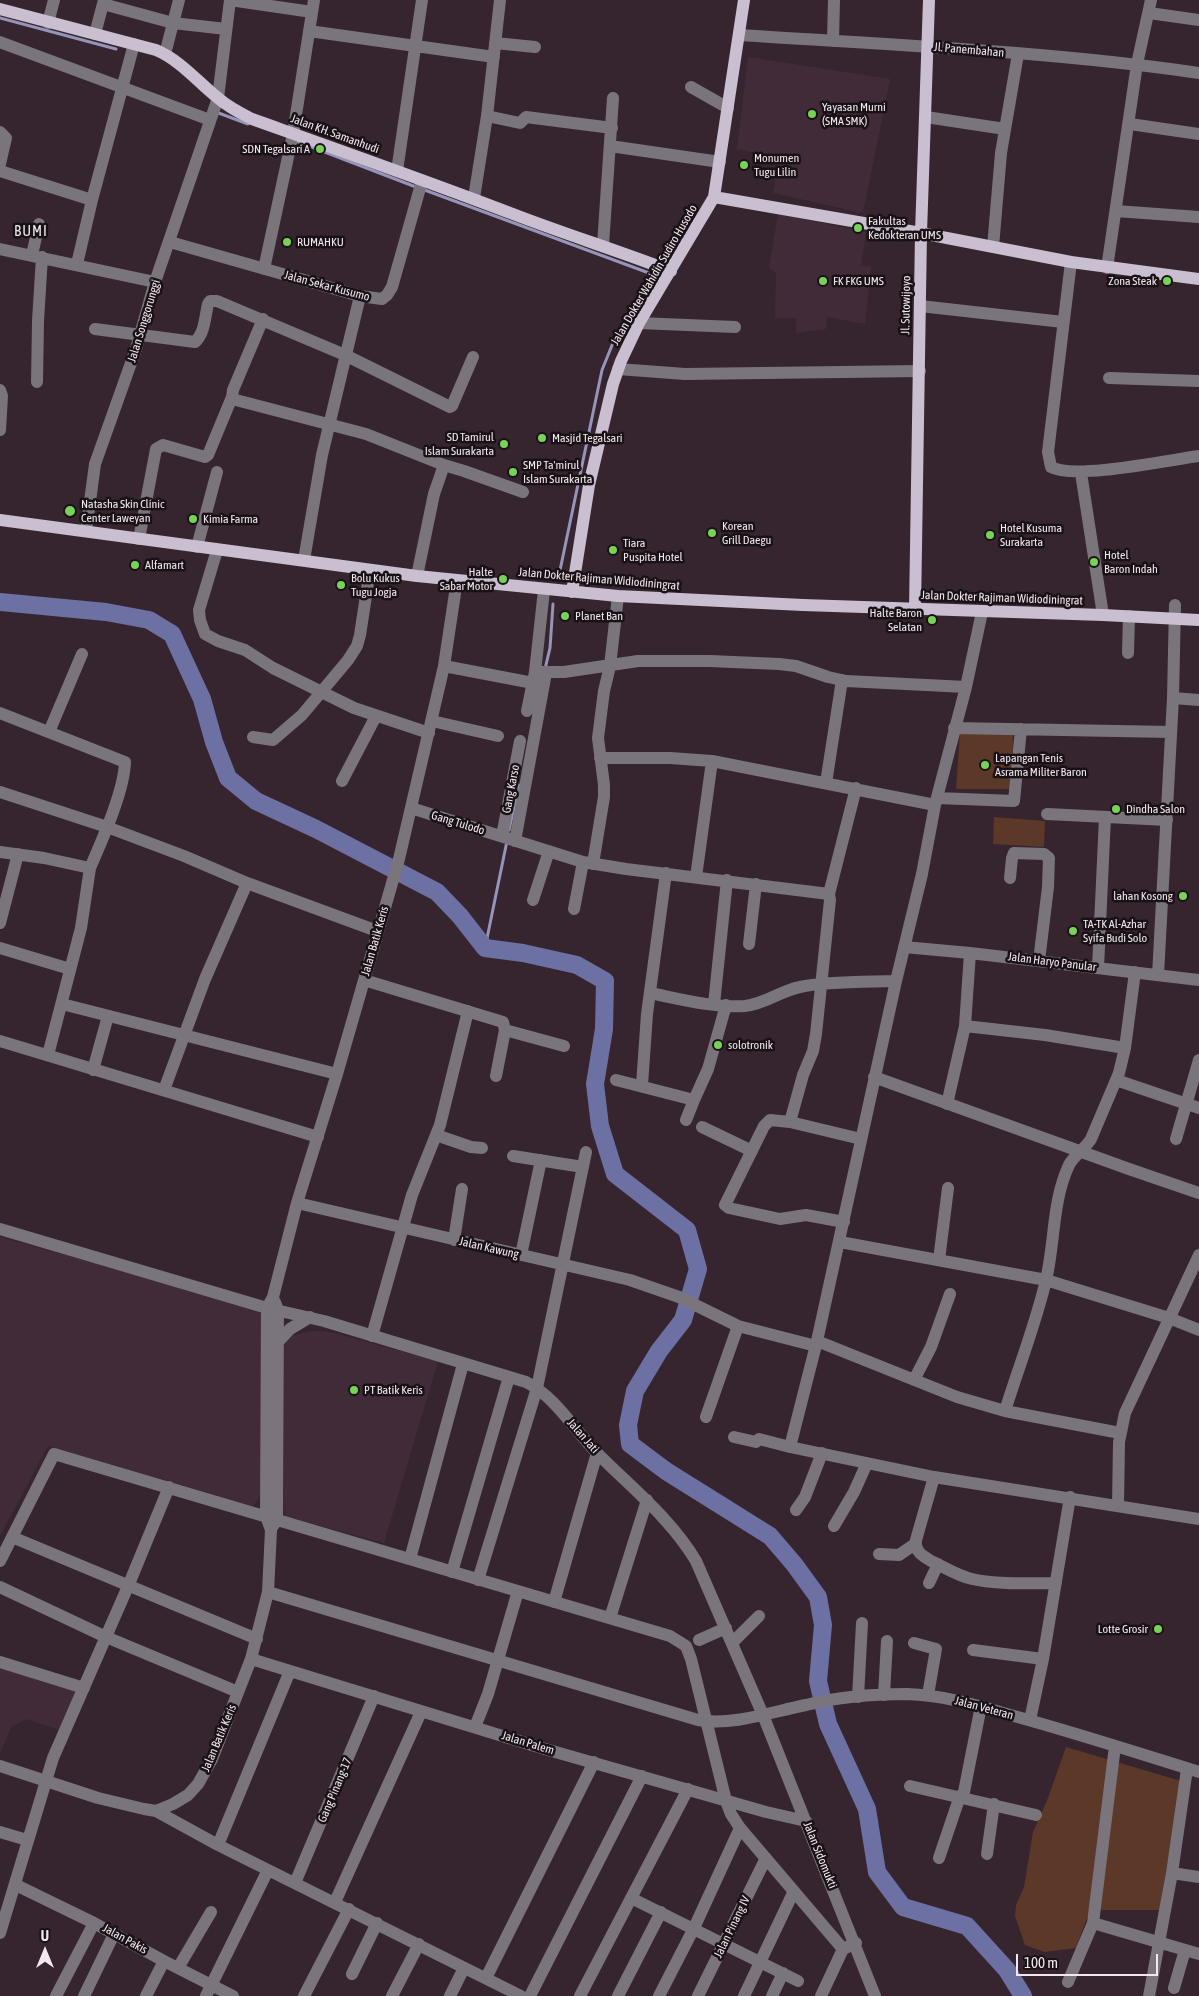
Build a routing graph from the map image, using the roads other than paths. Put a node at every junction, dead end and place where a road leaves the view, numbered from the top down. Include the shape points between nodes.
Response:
1 (54, 0) edge
2 (180, 0) edge
3 (230, 0) edge
4 (421, 0) edge
5 (500, 0) edge
6 (744, 0) edge
7 (834, 0) edge
8 (929, 0) edge
9 (1151, 0) edge
10 (104, 2) edge
11 (313, 6) edge
12 (0, 10) edge
13 (1150, 13) junction
14 (1199, 20) edge
15 (48, 22) junction
16 (173, 23) junction
17 (226, 28) junction
18 (309, 31) junction
19 (95, 34) junction
20 (739, 35) junction
21 (833, 41) junction
22 (495, 43) junction
23 (134, 44) junction
24 (1, 46) edge
25 (415, 47) junction
26 (535, 47) dead end
27 (928, 47) junction
28 (165, 54) junction
29 (1018, 54) junction
30 (494, 57) junction
31 (1138, 64) junction
32 (1199, 73) edge
33 (691, 87) dead end
34 (122, 89) junction
35 (613, 98) dead end
36 (728, 108) junction
37 (214, 110) junction
38 (487, 116) junction
39 (926, 117) junction
40 (1130, 124) junction
41 (612, 128) junction
42 (1005, 129) junction
43 (0, 132) edge
44 (1199, 134) edge
45 (292, 139) junction
46 (610, 146) junction
47 (720, 162) junction
48 (0, 164) edge
49 (0, 171) edge
50 (397, 171) junction
51 (421, 183) junction
52 (474, 198) junction
53 (714, 198) junction
54 (92, 200) junction
55 (1116, 211) junction
56 (1199, 217) edge
57 (39, 224) dead end
58 (921, 232) junction
59 (170, 242) junction
60 (603, 245) junction
61 (993, 247) junction
62 (0, 248) edge
63 (37, 256) junction
64 (1071, 262) junction
65 (78, 264) junction
66 (1107, 268) junction
67 (264, 269) junction
68 (671, 271) junction
69 (1199, 279) edge
70 (156, 282) junction
71 (360, 296) junction
72 (920, 306) junction
73 (263, 319) junction
74 (1063, 322) junction
75 (639, 323) junction
76 (735, 327) dead end
77 (94, 329) dead end
78 (140, 335) junction
79 (345, 355) junction
80 (473, 357) dead end
81 (618, 369) junction
82 (920, 372) junction
83 (1109, 378) dead end
84 (1199, 381) edge
85 (37, 382) dead end
86 (0, 390) edge
87 (232, 397) junction
88 (330, 425) junction
89 (0, 430) edge
90 (1199, 456) edge
91 (444, 465) junction
92 (217, 472) dead end
93 (1081, 473) junction
94 (523, 492) dead end
95 (0, 520) edge
96 (86, 531) junction
97 (139, 539) junction
98 (197, 547) junction
99 (217, 550) junction
100 (304, 560) junction
101 (370, 570) junction
102 (417, 576) junction
103 (457, 580) junction
104 (544, 590) junction
105 (572, 592) junction
106 (618, 596) junction
107 (1175, 605) dead end
108 (915, 610) junction
109 (982, 612) junction
110 (1103, 615) junction
111 (1129, 616) junction
112 (1175, 620) junction
113 (1199, 620) edge
114 (1128, 653) dead end
115 (82, 654) dead end
116 (444, 666) junction
117 (610, 666) junction
118 (540, 675) junction
119 (842, 680) junction
120 (966, 688) junction
121 (322, 691) junction
122 (1173, 698) junction
123 (1199, 700) edge
124 (527, 711) dead end
125 (0, 713) edge
126 (376, 716) junction
127 (430, 727) junction
128 (954, 728) junction
129 (1021, 729) junction
130 (49, 732) junction
131 (1171, 732) junction
132 (253, 736) dead end
133 (498, 736) dead end
134 (520, 741) dead end
135 (600, 758) junction
136 (712, 761) junction
137 (342, 781) dead end
138 (826, 782) junction
139 (856, 788) junction
140 (0, 792) edge
141 (936, 801) junction
142 (411, 808) junction
143 (1047, 814) dead end
144 (1106, 817) junction
145 (1166, 820) junction
146 (108, 827) junction
147 (509, 839) junction
148 (549, 851) junction
149 (0, 852) edge
150 (18, 854) junction
151 (588, 863) junction
152 (90, 868) junction
153 (666, 873) junction
154 (696, 877) junction
155 (1010, 878) dead end
156 (727, 880) junction
157 (247, 883) junction
158 (756, 884) junction
159 (829, 894) junction
160 (533, 900) dead end
161 (574, 909) dead end
162 (0, 923) edge
163 (377, 931) junction
164 (749, 944) dead end
165 (904, 947) junction
166 (0, 948) edge
167 (970, 953) junction
168 (1040, 961) junction
169 (70, 968) junction
170 (1098, 968) junction
171 (1135, 972) junction
172 (1158, 975) junction
173 (364, 980) junction
174 (1199, 980) edge
175 (896, 981) junction
176 (823, 985) junction
177 (650, 993) junction
178 (62, 1004) junction
179 (720, 1004) junction
180 (468, 1011) junction
181 (108, 1016) junction
182 (966, 1026) junction
183 (505, 1030) junction
184 (184, 1034) junction
185 (0, 1041) edge
186 (564, 1046) dead end
187 (1124, 1048) junction
188 (48, 1055) junction
189 (1199, 1060) edge
190 (93, 1070) junction
191 (337, 1074) junction
192 (496, 1076) dead end
193 (874, 1077) junction
194 (616, 1080) dead end
195 (1116, 1080) junction
196 (642, 1085) junction
197 (164, 1090) junction
198 (694, 1100) junction
199 (947, 1104) junction
200 (1193, 1106) edge
201 (686, 1120) dead end
202 (790, 1122) junction
203 (702, 1127) dead end
204 (436, 1135) junction
205 (318, 1137) junction
206 (861, 1139) junction
207 (1176, 1139) dead end
208 (482, 1148) dead end
209 (752, 1151) junction
210 (586, 1152) dead end
211 (1081, 1152) junction
212 (513, 1156) dead end
213 (541, 1160) junction
214 (584, 1167) junction
215 (948, 1188) dead end
216 (462, 1189) dead end
217 (1199, 1193) edge
218 (297, 1204) junction
219 (844, 1222) junction
220 (403, 1228) junction
221 (0, 1229) edge
222 (454, 1240) junction
223 (840, 1242) junction
224 (521, 1255) junction
225 (1199, 1255) edge
226 (939, 1260) junction
227 (564, 1265) junction
228 (1046, 1280) junction
229 (950, 1294) dead end
230 (273, 1305) junction
231 (310, 1318) junction
232 (1169, 1318) junction
233 (738, 1326) junction
234 (1199, 1330) edge
235 (372, 1336) junction
236 (278, 1342) junction
237 (817, 1344) junction
238 (463, 1364) junction
239 (508, 1377) junction
240 (914, 1380) junction
241 (537, 1388) junction
242 (272, 1394) junction
243 (1005, 1411) junction
244 (706, 1417) dead end
245 (1120, 1433) junction
246 (734, 1437) dead end
247 (790, 1447) junction
248 (597, 1453) junction
249 (822, 1453) junction
250 (867, 1463) junction
251 (934, 1477) junction
252 (169, 1487) junction
253 (1070, 1498) junction
254 (647, 1500) junction
255 (1118, 1506) junction
256 (796, 1510) dead end
257 (1199, 1519) edge
258 (271, 1522) junction
259 (834, 1526) dead end
260 (12, 1536) junction
261 (915, 1544) junction
262 (879, 1554) dead end
263 (410, 1559) junction
264 (0, 1561) edge
265 (938, 1564) junction
266 (452, 1572) junction
267 (478, 1580) junction
268 (929, 1583) dead end
269 (1056, 1583) junction
270 (129, 1584) junction
271 (0, 1586) edge
272 (518, 1591) junction
273 (268, 1592) junction
274 (554, 1602) junction
275 (758, 1616) dead end
276 (610, 1618) junction
277 (862, 1623) dead end
278 (726, 1628) junction
279 (106, 1637) junction
280 (257, 1639) junction
281 (699, 1640) dead end
282 (886, 1641) dead end
283 (733, 1642) junction
284 (914, 1643) dead end
285 (973, 1650) dead end
286 (251, 1659) junction
287 (1043, 1659) junction
288 (498, 1661) junction
289 (0, 1662) edge
290 (290, 1671) junction
291 (84, 1688) junction
292 (238, 1692) junction
293 (884, 1695) junction
294 (928, 1695) junction
295 (374, 1696) junction
296 (853, 1697) junction
297 (981, 1706) junction
298 (421, 1712) junction
299 (763, 1715) junction
300 (1030, 1720) junction
301 (706, 1721) junction
302 (475, 1727) junction
303 (1115, 1746) junction
304 (594, 1762) junction
305 (0, 1766) edge
306 (1193, 1770) edge
307 (642, 1776) junction
308 (45, 1781) junction
309 (910, 1786) dead end
310 (688, 1789) junction
311 (961, 1796) junction
312 (726, 1801) junction
313 (994, 1804) junction
314 (156, 1811) junction
315 (1036, 1815) dead end
316 (806, 1821) junction
317 (740, 1828) junction
318 (0, 1832) edge
319 (27, 1840) junction
320 (218, 1845) junction
321 (987, 1854) dead end
322 (766, 1858) junction
323 (939, 1858) dead end
324 (268, 1870) junction
325 (1172, 1872) junction
326 (1199, 1878) edge
327 (295, 1884) junction
328 (16, 1885) junction
329 (793, 1893) junction
330 (631, 1898) junction
331 (335, 1902) junction
332 (349, 1909) junction
333 (211, 1912) dead end
334 (660, 1912) junction
335 (2, 1918) edge
336 (94, 1922) junction
337 (377, 1923) junction
338 (1093, 1924) junction
339 (694, 1928) junction
340 (0, 1933) edge
341 (114, 1934) junction
342 (724, 1943) junction
343 (856, 1943) junction
344 (1159, 1943) junction
345 (419, 1944) junction
346 (842, 1949) junction
347 (1185, 1950) junction
348 (1199, 1954) edge
349 (164, 1961) junction
350 (760, 1962) junction
351 (178, 1968) junction
352 (464, 1968) junction
353 (783, 1973) junction
354 (352, 1974) dead end
355 (486, 1978) junction
356 (798, 1980) dead end
357 (1068, 1982) dead end
358 (1174, 1988) dead end
359 (209, 1991) edge
360 (875, 1995) edge
361 (56, 1996) edge
362 (84, 1996) edge
363 (146, 1996) edge
364 (232, 1996) edge
365 (304, 1996) edge
366 (392, 1996) edge
367 (450, 1996) edge
368 (521, 1996) edge
369 (530, 1996) edge
370 (580, 1996) edge
371 (618, 1996) edge
372 (659, 1996) edge
373 (698, 1996) edge
374 (744, 1996) edge
375 (772, 1996) edge
376 (821, 1996) edge
377 (1149, 1996) edge

1 - 15 street
2 - 16 street
3 - 11 street
3 - 17 street, Jalan Songgorunggi
4 - 25 street
5 - 22 street
6 - 20 main road, Jalan Dokter Wahidin Sudiro Husodo
7 - 21 street
8 - 27 main road, Jl. Sutowijoyo
9 - 13 street
10 - 16 street
10 - 19 street
11 - 18 street
12 - 15 main road, Jalan KH. Samanhudi
13 - 14 street
13 - 31 street
15 - 19 main road, Jalan KH. Samanhudi
16 - 17 street
16 - 28 street
17 - 37 street, Jalan Songgorunggi
18 - 25 street
18 - 45 street
19 - 23 main road, Jalan KH. Samanhudi
20 - 21 street, Jl. Panembahan
20 - 36 main road, Jalan Dokter Wahidin Sudiro Husodo
21 - 27 street, Jl. Panembahan
22 - 26 street
22 - 30 street
23 - 28 main road, Jalan KH. Samanhudi
23 - 34 street
24 - 34 street
25 - 30 street
25 - 50 street
27 - 29 street, Jl. Panembahan
27 - 39 main road, Jl. Sutowijoyo
28 - 37 main road, Jalan KH. Samanhudi
29 - 31 street, Jl. Panembahan
29 - 42 street
30 - 38 street
31 - 32 street, Jl. Panembahan
31 - 40 street
33 - 36 street
34 - 37 street
34 - 54 street
35 - 41 street
36 - 47 main road, Jalan Dokter Wahidin Sudiro Husodo
37 - 45 main road, Jalan KH. Samanhudi via 228,106
37 - 59 street, Jalan Songgorunggi
38 - 41 street via 520,123 526,117
38 - 52 street
39 - 42 street
39 - 58 main road, Jl. Sutowijoyo
40 - 44 street
40 - 55 street
41 - 46 street
42 - 61 street
43 - 48 street via 6,138
45 - 50 main road, Jalan KH. Samanhudi
45 - 67 street
46 - 47 street
46 - 60 street
47 - 53 main road, Jalan Dokter Wahidin Sudiro Husodo
49 - 54 street
50 - 51 main road, Jalan KH. Samanhudi
51 - 52 main road, Jalan KH. Samanhudi
51 - 71 street, Jalan Sekar Kusumo via 390,292 378,300
52 - 60 main road, Jalan KH. Samanhudi
53 - 58 main road
53 - 68 main road, Jalan Dokter Wahidin Sudiro Husodo
54 - 65 street
55 - 56 street
55 - 66 street
57 - 63 street
58 - 61 main road
58 - 72 main road, Jl. Sutowijoyo
59 - 67 street, Jalan Sekar Kusumo
59 - 70 street, Jalan Songgorunggi
60 - 68 main road, Jalan KH. Samanhudi
61 - 64 main road
62 - 63 street
63 - 65 street
63 - 85 street
64 - 66 main road
64 - 74 street
65 - 70 street
66 - 69 main road
67 - 71 street, Jalan Sekar Kusumo
68 - 75 main road, Jalan Dokter Wahidin Sudiro Husodo
70 - 78 street, Jalan Songgorunggi
71 - 79 street
72 - 74 street
72 - 82 main road, Jl. Sutowijoyo
73 - 78 street via 214,300 208,304 202,331 195,342
73 - 79 street
73 - 87 street
74 - 93 street via 1048,452 1051,467 1058,471
75 - 76 street
75 - 81 main road, Jalan Dokter Wahidin Sudiro Husodo
77 - 78 street
78 - 96 street, Jalan Songgorunggi via 94,464
79 - 80 street via 450,407
79 - 88 street
81 - 82 street via 684,374
81 - 105 main road, Jalan Dokter Wahidin Sudiro Husodo via 589,485
82 - 108 main road, Jl. Sutowijoyo
83 - 84 street
86 - 89 street
87 - 88 street
87 - 97 street via 207,456 162,446 156,449
88 - 91 street via 366,434
88 - 100 street
90 - 93 street
91 - 94 street
91 - 102 street via 434,494
92 - 98 street
93 - 110 street
95 - 96 main road, Jalan Dokter Rajiman Widiodiningrat
96 - 97 main road, Jalan Dokter Rajiman Widiodiningrat
97 - 98 main road, Jalan Dokter Rajiman Widiodiningrat
98 - 99 main road, Jalan Dokter Rajiman Widiodiningrat
99 - 100 main road, Jalan Dokter Rajiman Widiodiningrat
99 - 121 street via 199,610 205,634 245,650 273,668
100 - 101 main road, Jalan Dokter Rajiman Widiodiningrat
101 - 102 main road, Jalan Dokter Rajiman Widiodiningrat
101 - 121 street via 357,646
102 - 103 main road, Jalan Dokter Rajiman Widiodiningrat
103 - 104 main road, Jalan Dokter Rajiman Widiodiningrat
103 - 116 street, Jalan Batik Keris
104 - 105 main road, Jalan Dokter Rajiman Widiodiningrat
104 - 118 street
105 - 106 main road, Jalan Dokter Rajiman Widiodiningrat
106 - 108 main road, Jalan Dokter Rajiman Widiodiningrat
106 - 117 street
107 - 112 street
108 - 109 main road, Jalan Dokter Rajiman Widiodiningrat
109 - 110 main road, Jalan Dokter Rajiman Widiodiningrat
109 - 120 street
110 - 111 main road, Jalan Dokter Rajiman Widiodiningrat
111 - 112 main road, Jalan Dokter Rajiman Widiodiningrat
111 - 114 street
112 - 113 main road, Jalan Dokter Rajiman Widiodiningrat
112 - 122 street
115 - 130 street
116 - 118 street
116 - 127 street, Jalan Batik Keris
117 - 118 street
117 - 119 street via 659,660 779,664
117 - 135 street via 601,710
118 - 124 street
118 - 147 street
119 - 120 street
119 - 138 street
120 - 128 street
121 - 126 street
121 - 132 street via 302,716 273,740
122 - 123 street
122 - 131 street
125 - 130 street
126 - 127 street
126 - 137 street
127 - 133 street
127 - 142 street, Jalan Batik Keris
128 - 129 street
128 - 141 street
129 - 131 street
129 - 141 street via 1014,801
130 - 146 street via 125,762
131 - 145 street
134 - 147 street, Gang Karso
135 - 136 street
135 - 151 street via 604,797
136 - 138 street
136 - 154 street
138 - 139 street
139 - 141 street
139 - 159 street
140 - 146 street
141 - 165 street
142 - 147 street, Gang Tulodo
142 - 163 street, Jalan Batik Keris
143 - 144 street
144 - 145 street
144 - 170 street
145 - 172 street
146 - 152 street
146 - 157 street
147 - 148 street, Gang Tulodo
148 - 151 street, Gang Tulodo
148 - 160 street
149 - 150 street
150 - 152 street
150 - 162 street
151 - 153 street, Gang Tulodo
151 - 161 street
152 - 169 street via 81,928
153 - 154 street, Gang Tulodo
153 - 177 street
154 - 156 street, Gang Tulodo
155 - 168 street via 1014,853 1044,854 1049,858
156 - 158 street, Gang Tulodo
156 - 179 street
157 - 163 street
157 - 184 street
158 - 159 street, Gang Tulodo
158 - 164 street
159 - 176 street
163 - 173 street, Jalan Batik Keris
165 - 167 street, Jalan Haryo Panular
165 - 175 street
166 - 169 street
167 - 168 street, Jalan Haryo Panular
167 - 182 street
168 - 170 street, Jalan Haryo Panular
169 - 178 street
170 - 171 street, Jalan Haryo Panular
171 - 172 street, Jalan Haryo Panular
171 - 187 street
172 - 174 street, Jalan Haryo Panular
173 - 180 street
173 - 191 street, Jalan Batik Keris
175 - 176 street
175 - 193 street
176 - 179 street via 798,987 755,1005
176 - 202 street via 813,1051
177 - 179 street
177 - 196 street
178 - 181 street
178 - 188 street
179 - 198 street via 708,1070
180 - 183 street via 501,1020
180 - 204 street
181 - 184 street
181 - 190 street
182 - 187 street
182 - 199 street
183 - 186 street
183 - 192 street
184 - 191 street
184 - 197 street
185 - 188 street
187 - 195 street
188 - 190 street
189 - 200 street
190 - 197 street
191 - 205 street, Jalan Batik Keris
193 - 199 street
193 - 206 street
194 - 196 street
195 - 200 street
195 - 211 street via 1091,1139
196 - 198 street
197 - 205 street
198 - 201 street
199 - 211 street
200 - 207 street
202 - 206 street
202 - 209 street via 775,1119 766,1122
203 - 209 street
204 - 208 street
204 - 220 street
205 - 218 street, Jalan Batik Keris
206 - 219 street
209 - 219 street via 725,1206 780,1219 806,1215
210 - 214 street
211 - 217 street
211 - 228 street via 1070,1164 1060,1196
212 - 213 street
213 - 214 street
213 - 224 street
214 - 227 street
215 - 226 street
216 - 222 street
218 - 220 street, Jalan Kawung
218 - 230 street, Jalan Batik Keris
219 - 223 street
220 - 222 street, Jalan Kawung
220 - 235 street
221 - 230 street, Jalan Jati
222 - 224 street, Jalan Kawung
223 - 226 street
223 - 237 street
224 - 227 street, Jalan Kawung
225 - 232 street
226 - 228 street
227 - 233 street, Jalan Kawung via 643,1284 680,1297
227 - 241 street
228 - 232 street
228 - 243 street
229 - 240 street via 931,1347
230 - 231 street, Jalan Jati
230 - 236 street
230 - 242 street
231 - 235 street, Jalan Jati
231 - 236 street via 290,1329
232 - 234 street
232 - 245 street via 1125,1413
233 - 237 street, Jalan Kawung
233 - 244 street
235 - 238 street, Jalan Jati
236 - 242 street
237 - 240 street, Jalan Kawung
237 - 247 street
238 - 239 street, Jalan Jati
238 - 263 street
239 - 241 street, Jalan Jati
239 - 266 street
240 - 243 street, Jalan Kawung
241 - 248 street, Jalan Jati via 571,1421
241 - 267 street
242 - 258 street, Jalan Batik Keris
243 - 245 street, Jalan Kawung
245 - 255 street
246 - 247 street
247 - 249 street
248 - 254 street, Jalan Jati
248 - 274 street
249 - 250 street
249 - 256 street
250 - 251 street
250 - 259 street
251 - 253 street
251 - 261 street
252 - 258 street
252 - 260 street via 54,1454
252 - 270 street
253 - 255 street
253 - 269 street
254 - 276 street
254 - 278 street, Jalan Jati via 690,1552
255 - 257 street
258 - 263 street
258 - 273 street, Jalan Batik Keris
260 - 264 street
260 - 270 street
261 - 262 street via 899,1555
261 - 265 street via 924,1557
263 - 266 street
265 - 268 street
265 - 269 street via 958,1574 989,1582
266 - 267 street
267 - 272 street
269 - 287 street
270 - 279 street
270 - 280 street
271 - 279 street
272 - 274 street
272 - 288 street
273 - 280 street, Jalan Batik Keris
273 - 288 street, Jalan Veteran
274 - 276 street
275 - 283 street
276 - 301 street via 670,1636 686,1646
277 - 296 street
278 - 281 street
278 - 283 street, Jalan Jati
279 - 291 street
279 - 292 street
280 - 286 street, Jalan Batik Keris
282 - 293 street
283 - 299 street, Jalan Jati
284 - 294 street via 936,1648
285 - 287 street
286 - 290 street, Jalan Palem
286 - 292 street, Jalan Batik Keris
287 - 300 street
288 - 301 street, Jalan Veteran
288 - 302 street
289 - 291 street
290 - 295 street, Jalan Palem
290 - 320 street
291 - 308 street
292 - 314 street, Jalan Batik Keris via 212,1759 198,1784 179,1801
293 - 294 street, Jalan Veteran
293 - 296 street, Jalan Veteran
294 - 297 street, Jalan Veteran
295 - 298 street, Jalan Palem
295 - 327 street, Gang Pinang-17
296 - 299 street, Jalan Veteran
297 - 300 street, Jalan Veteran
297 - 311 street
298 - 302 street, Jalan Palem
298 - 331 street
299 - 301 street, Jalan Veteran
299 - 316 street, Jalan Sidomukti
300 - 303 street, Jalan Veteran
301 - 312 street
302 - 304 street, Jalan Palem
303 - 306 street, Jalan Veteran
303 - 338 street
304 - 307 street, Jalan Palem
304 - 355 street
305 - 308 street
306 - 325 street
307 - 310 street, Jalan Palem
307 - 369 street
308 - 314 street via 120,1804
308 - 319 street
309 - 311 street
310 - 312 street, Jalan Palem
310 - 330 street
311 - 313 street
311 - 323 street
312 - 316 street, Jalan Palem
312 - 317 street
313 - 315 street
313 - 321 street
314 - 320 street
316 - 343 street, Jalan Sidomukti
317 - 322 street
317 - 339 street
318 - 319 street
319 - 328 street
320 - 324 street
322 - 329 street
322 - 342 street, Jalan Pinang IV
324 - 327 street
324 - 359 street
325 - 326 street
325 - 344 street
327 - 331 street
328 - 335 street
328 - 336 street, Jalan Pakis
329 - 346 street
329 - 350 street
330 - 334 street
330 - 370 street
331 - 332 street
332 - 337 street
332 - 365 street
333 - 351 street
334 - 339 street
334 - 371 street
335 - 340 street
336 - 341 street, Jalan Pakis
336 - 361 street
337 - 345 street
337 - 354 street
338 - 344 street
338 - 357 street
339 - 342 street
339 - 372 street
341 - 349 street, Jalan Pakis
341 - 362 street
342 - 350 street
342 - 373 street, Jalan Pinang IV
343 - 346 street
343 - 360 street, Jalan Sidomukti
344 - 347 street
344 - 377 street
345 - 352 street
345 - 366 street
346 - 376 street
347 - 348 street
347 - 358 street
349 - 351 street, Jalan Pakis
349 - 363 street
350 - 353 street
350 - 374 street
351 - 359 street, Jalan Pakis
352 - 355 street
352 - 367 street
353 - 356 street
353 - 375 street
355 - 368 street
359 - 364 street, Jalan Pakis

